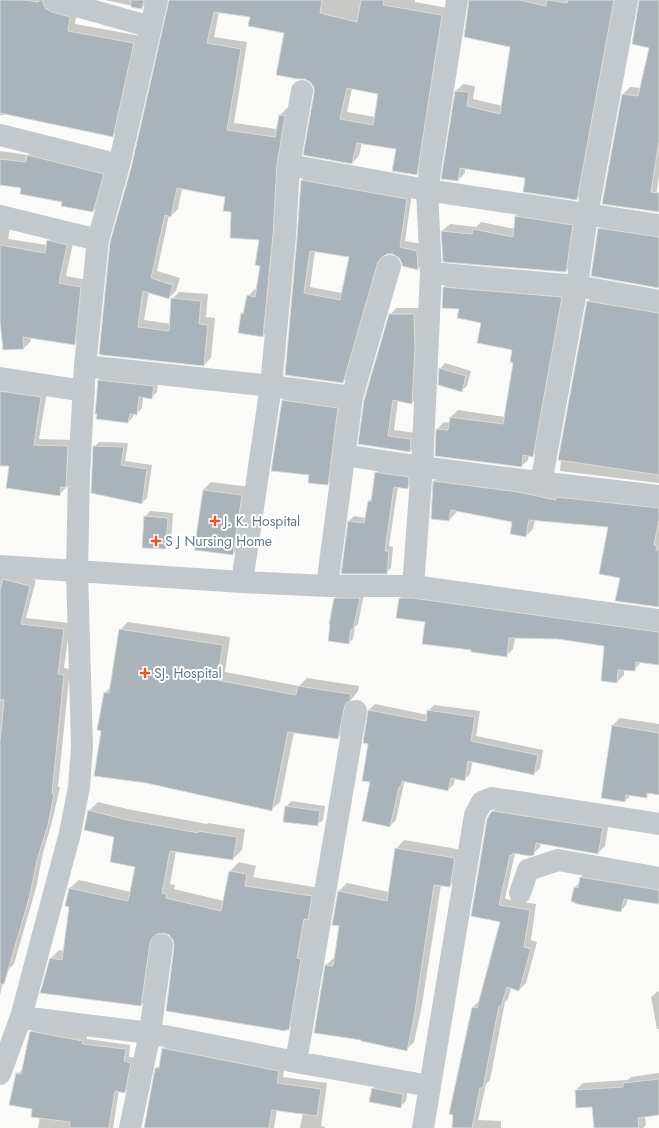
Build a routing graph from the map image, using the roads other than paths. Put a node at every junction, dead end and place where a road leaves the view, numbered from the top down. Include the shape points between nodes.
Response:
1 (55, 0) edge
2 (158, 0) edge
3 (457, 0) edge
4 (627, 0) edge
5 (151, 27) junction
6 (302, 91) dead end
7 (0, 135) edge
8 (289, 165) junction
9 (119, 166) junction
10 (427, 190) junction
11 (587, 215) junction
12 (0, 216) edge
13 (659, 225) edge
14 (98, 240) junction
15 (390, 266) dead end
16 (431, 273) junction
17 (577, 286) junction
18 (659, 301) edge
19 (85, 366) junction
20 (0, 378) edge
21 (272, 386) junction
22 (84, 391) junction
23 (352, 397) junction
24 (345, 455) junction
25 (422, 467) junction
26 (541, 483) junction
27 (659, 496) edge
28 (0, 566) edge
29 (77, 571) junction
30 (242, 582) junction
31 (328, 586) junction
32 (413, 586) junction
33 (659, 620) edge
34 (356, 711) dead end
35 (659, 824) edge
36 (659, 878) edge
37 (520, 893) dead end
38 (162, 945) dead end
39 (21, 1017) junction
40 (150, 1033) junction
41 (296, 1062) junction
42 (0, 1074) edge
43 (430, 1086) junction
44 (130, 1128) edge
45 (423, 1128) edge

1 - 5 street
2 - 5 street
3 - 10 street
4 - 11 street
5 - 9 street
6 - 8 street
7 - 9 street
8 - 10 street
8 - 21 street
9 - 14 street
10 - 11 street
10 - 16 street
11 - 13 street
11 - 17 street
12 - 14 street
14 - 19 street
15 - 23 street
16 - 17 street
16 - 25 street
17 - 18 street
17 - 26 street
19 - 21 street
19 - 22 street
20 - 22 street
21 - 23 street
21 - 30 street
22 - 29 street
23 - 24 street
24 - 25 street
24 - 31 street
25 - 26 street
25 - 32 street
26 - 27 street
28 - 29 street
29 - 30 street
29 - 39 street via 82,747 79,787 70,833
30 - 31 street
31 - 32 street
32 - 33 street
34 - 41 street
35 - 43 street via 492,798 482,802 475,815
36 - 37 street via 558,860 528,870
38 - 40 street
39 - 40 street
39 - 42 street
40 - 41 street
40 - 44 street
41 - 43 street
43 - 45 street

